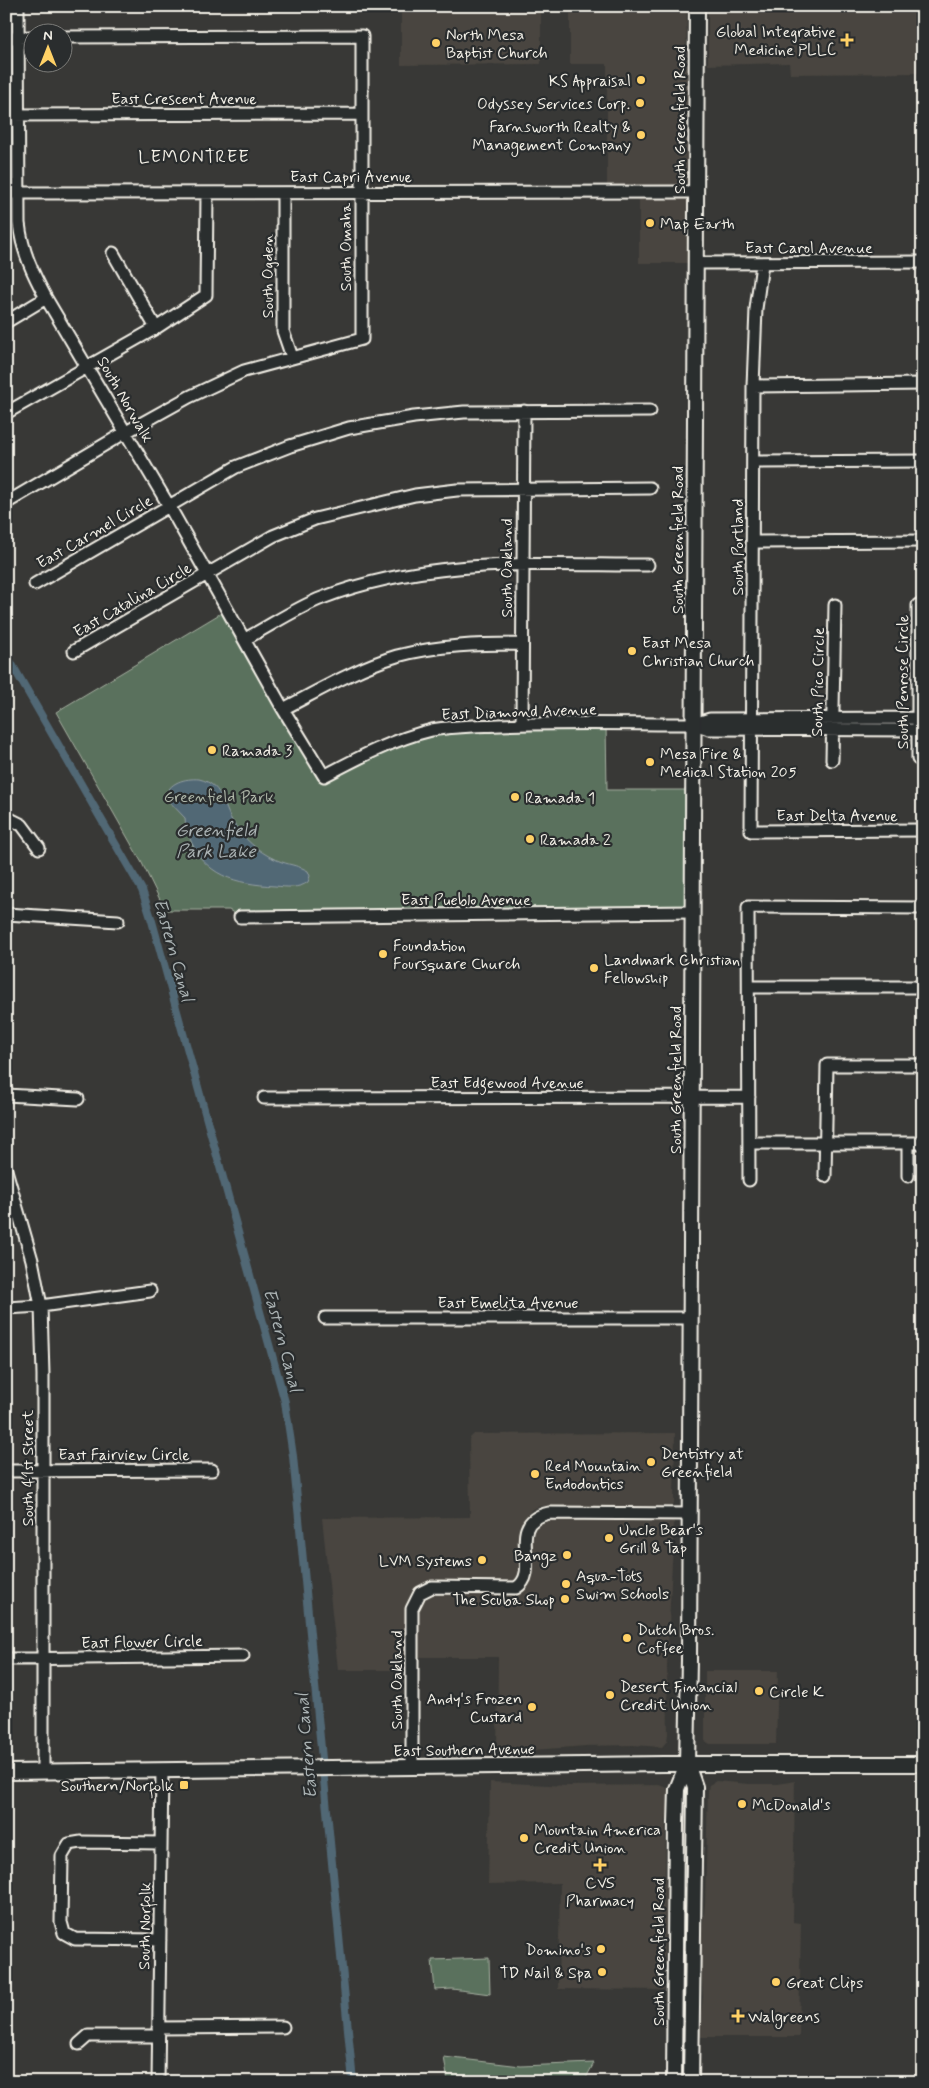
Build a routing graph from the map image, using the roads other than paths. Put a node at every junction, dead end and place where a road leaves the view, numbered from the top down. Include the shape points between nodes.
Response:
1 (18, 6) edge
2 (697, 6) edge
3 (72, 37) edge
4 (6, 38) edge
5 (18, 38) junction
6 (22, 38) edge
7 (362, 114) junction
8 (12, 115) edge
9 (697, 192) junction
10 (12, 193) edge
11 (284, 193) junction
12 (361, 193) junction
13 (207, 194) junction
14 (113, 253) dead end
15 (923, 262) edge
16 (695, 263) junction
17 (762, 264) junction
18 (46, 298) junction
19 (6, 322) edge
20 (156, 328) junction
21 (292, 357) junction
22 (88, 365) junction
23 (923, 384) edge
24 (753, 386) junction
25 (524, 411) junction
26 (650, 411) dead end
27 (6, 413) edge
28 (126, 432) junction
29 (923, 461) edge
30 (753, 462) junction
31 (523, 488) junction
32 (650, 488) dead end
33 (6, 503) edge
34 (169, 506) junction
35 (923, 541) edge
36 (753, 542) junction
37 (522, 565) junction
38 (648, 565) dead end
39 (207, 575) junction
40 (36, 584) dead end
41 (835, 605) dead end
42 (918, 605) dead end
43 (245, 639) junction
44 (522, 644) junction
45 (74, 651) dead end
46 (283, 709) junction
47 (522, 724) junction
48 (694, 724) junction
49 (752, 724) junction
50 (832, 724) junction
51 (920, 724) edge
52 (918, 759) dead end
53 (832, 760) dead end
54 (324, 776) joint
55 (6, 817) edge
56 (923, 830) edge
57 (752, 831) joint
58 (39, 848) dead end
59 (923, 908) edge
60 (693, 912) junction
61 (6, 914) edge
62 (240, 916) dead end
63 (118, 921) dead end
64 (749, 987) junction
65 (923, 987) edge
66 (923, 1064) edge
67 (6, 1095) edge
68 (749, 1097) junction
69 (264, 1098) dead end
70 (693, 1098) junction
71 (78, 1099) dead end
72 (749, 1143) junction
73 (826, 1143) junction
74 (908, 1143) junction
75 (923, 1143) edge
76 (6, 1170) edge
77 (825, 1176) dead end
78 (908, 1176) dead end
79 (749, 1180) dead end
80 (150, 1291) dead end
81 (41, 1306) junction
82 (6, 1308) edge
83 (325, 1318) dead end
84 (691, 1318) junction
85 (43, 1470) junction
86 (212, 1470) dead end
87 (6, 1471) edge
88 (690, 1514) junction
89 (244, 1656) dead end
90 (6, 1659) edge
91 (42, 1659) junction
92 (687, 1764) junction
93 (923, 1764) edge
94 (412, 1768) junction
95 (162, 1770) junction
96 (6, 1772) edge
97 (43, 1772) junction
98 (161, 1843) junction
99 (676, 1892) junction
100 (160, 1940) junction
101 (693, 1962) junction
102 (675, 1972) junction
103 (283, 2027) dead end
104 (158, 2032) junction
105 (79, 2044) dead end
106 (692, 2057) junction
107 (158, 2082) edge
108 (674, 2082) edge
109 (691, 2082) edge

1 - 5 street, South Norwalk
2 - 9 main road, South Greenfield Road
3 - 7 street, South Omaha via 362,36
4 - 5 street
5 - 6 street
5 - 8 street, South Norwalk
7 - 8 street, East Crescent Avenue
7 - 12 street, South Omaha
8 - 10 street, South Norwalk
9 - 12 street, East Capri Avenue
9 - 16 main road, South Greenfield Road
10 - 13 street, East Capri Avenue
10 - 18 street, South Norwalk via 21,243
11 - 12 street, East Capri Avenue
11 - 13 street, East Capri Avenue
11 - 21 street, South Ogden via 283,331
12 - 21 street, South Omaha via 362,339
13 - 20 street via 206,295
14 - 20 street
15 - 17 street, East Carol Avenue
16 - 17 street, East Carol Avenue
16 - 48 main road, South Greenfield Road
17 - 24 street, South Portland via 756,309
18 - 19 street
18 - 22 street, South Norwalk
20 - 22 street
21 - 28 street via 244,371
22 - 27 street
22 - 28 street, South Norwalk
23 - 24 street
24 - 30 street, South Portland
25 - 26 street
25 - 31 street, South Oakland
25 - 34 street, East Carmel Circle via 414,417 349,428 236,467
28 - 33 street
28 - 34 street, South Norwalk
29 - 30 street
30 - 36 street, South Portland
31 - 32 street
31 - 37 street, South Oakland
31 - 39 street, East Catalina Circle via 415,494 362,506 315,519 273,536
34 - 39 street, South Norwalk
34 - 40 street, East Carmel Circle
35 - 36 street
36 - 49 street, South Portland
37 - 38 street
37 - 43 street via 420,571 367,583 321,599
37 - 44 street, South Oakland
39 - 43 street, South Norwalk
39 - 45 street, East Catalina Circle
41 - 50 street, South Pico Circle
42 - 51 street, South Penrose Circle
43 - 46 street, South Norwalk
44 - 46 street via 472,644 396,657 356,671
44 - 47 street, South Oakland
46 - 54 street, South Norwalk
47 - 48 street, East Diamond Avenue
47 - 54 street, East Diamond Avenue via 433,730 375,750
48 - 49 street, East Diamond Avenue via 709,729
48 - 60 main road, South Greenfield Road
49 - 50 street, East Diamond Avenue
49 - 57 street, South Portland
50 - 51 street, East Diamond Avenue
50 - 53 street, South Pico Circle
51 - 52 street, South Penrose Circle
55 - 58 street via 22,826
56 - 57 street, East Delta Avenue
59 - 64 street via 748,907
60 - 62 street, East Pueblo Avenue
60 - 70 main road, South Greenfield Road
61 - 63 street
64 - 65 street
64 - 68 street
66 - 73 street via 827,1065
67 - 71 street
68 - 70 street, East Edgewood Avenue
68 - 72 street
69 - 70 street, East Edgewood Avenue
70 - 84 main road, South Greenfield Road
72 - 73 street
72 - 79 street
73 - 74 street
73 - 77 street
74 - 75 street
74 - 78 street
76 - 81 street, South 41st Street via 32,1260
80 - 81 street
81 - 82 street
81 - 85 street, South 41st Street
83 - 84 street, East Emelita Avenue
84 - 88 main road, South Greenfield Road
85 - 86 street, East Fairview Circle
85 - 87 street, East Fairview Circle
85 - 91 street, South 41st Street
88 - 92 main road, South Greenfield Road
88 - 94 street, South Oakland via 539,1515 525,1531 526,1576 516,1588 432,1587 420,1593 412,1609
89 - 91 street, East Flower Circle
90 - 91 street, East Flower Circle
91 - 97 street, South 41st Street
92 - 93 main road, East Southern Avenue
92 - 94 main road, East Southern Avenue
92 - 99 main road, South Greenfield Road via 677,1788
92 - 101 main road, South Greenfield Road via 695,1787
94 - 95 main road, East Southern Avenue
95 - 97 main road, East Southern Avenue
95 - 98 street, South Norfolk
96 - 97 main road, East Southern Avenue
98 - 100 street, South Norfolk
98 - 100 street via 69,1844 62,1856 61,1922 64,1933 74,1939
99 - 101 main road via 684,1904 686,1954
99 - 102 main road, South Greenfield Road
100 - 104 street, South Norfolk
101 - 106 main road, South Greenfield Road
102 - 106 main road via 681,1974 684,1983 684,2036
102 - 108 main road, South Greenfield Road
103 - 104 street
104 - 105 street via 88,2036
104 - 107 street, South Norfolk
106 - 109 main road, South Greenfield Road

